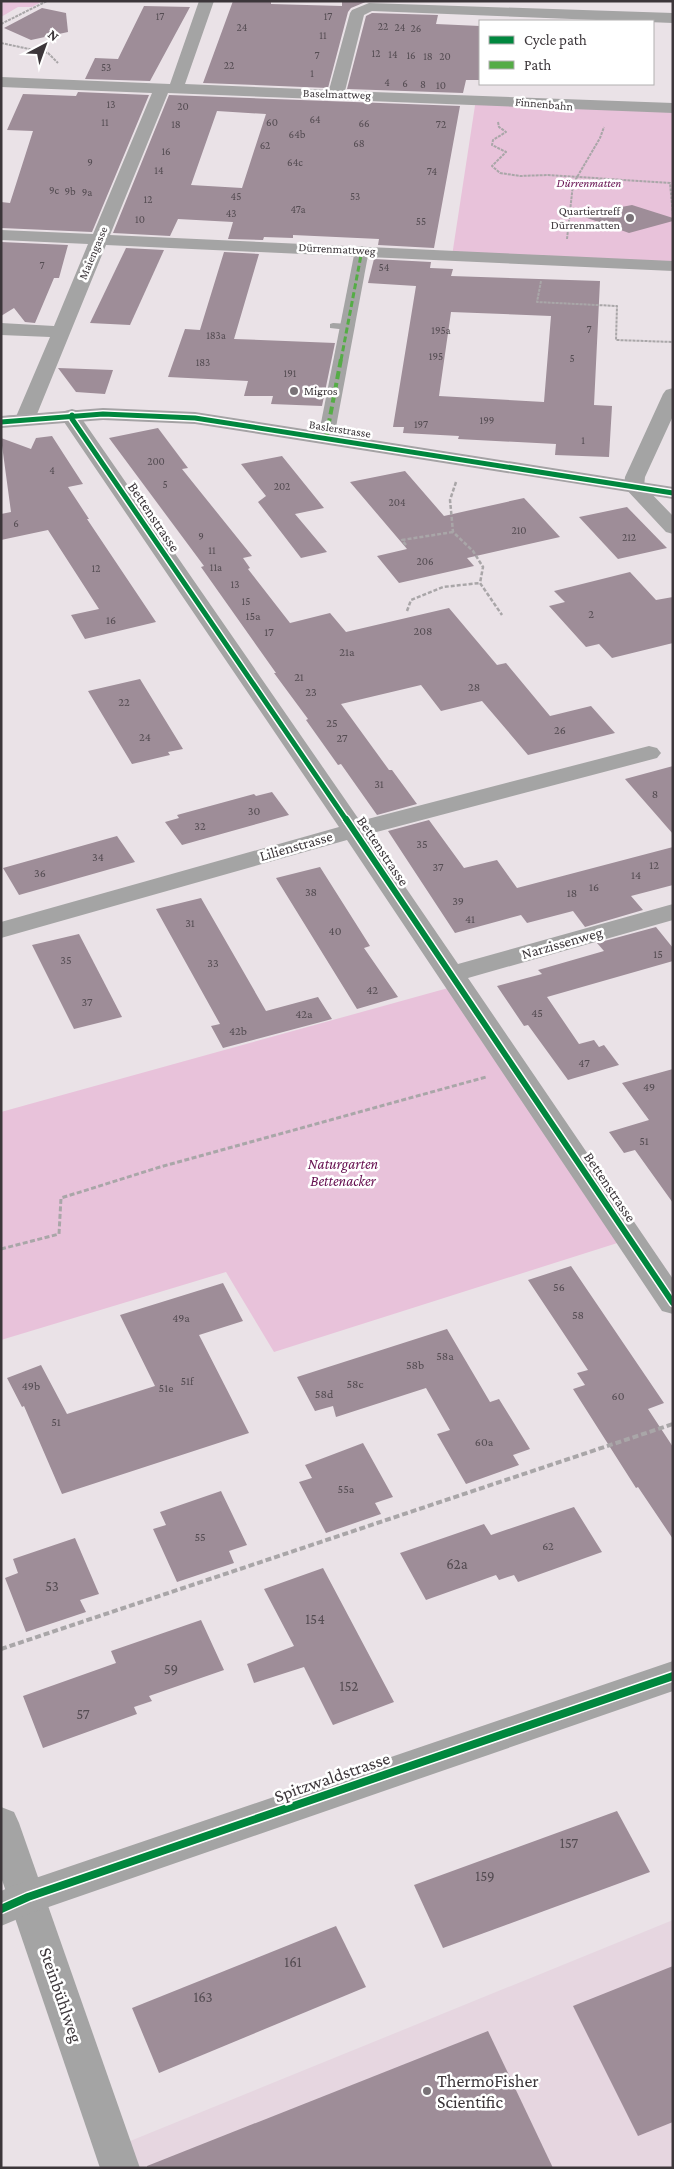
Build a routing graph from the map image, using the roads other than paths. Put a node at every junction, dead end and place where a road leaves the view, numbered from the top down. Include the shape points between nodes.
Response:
1 (207, 1) edge
2 (394, 4) edge
3 (673, 18) edge
4 (1, 82) edge
5 (169, 88) junction
6 (336, 94) junction
7 (673, 108) edge
8 (1, 235) edge
9 (99, 239) junction
10 (362, 250) junction
11 (673, 266) edge
12 (1, 329) edge
13 (60, 332) junction
14 (673, 394) edge
15 (72, 415) junction
16 (25, 419) junction
17 (1, 422) edge
18 (326, 438) junction
19 (634, 487) junction
20 (673, 493) edge
21 (673, 528) edge
22 (650, 752) dead end
23 (354, 830) junction
24 (673, 912) edge
25 (1, 930) edge
26 (452, 974) junction
27 (673, 1304) edge
28 (673, 1676) edge
29 (1, 1823) edge
30 (14, 1903) edge
31 (120, 2168) edge

1 - 5 street, Maiengasse
2 - 3 street
2 - 6 street via 369,7 357,13
4 - 5 street, Baselmattweg
5 - 6 street, Baselmattweg
5 - 9 street, Maiengasse
6 - 7 street, Baselmattweg
8 - 9 street, Dürrenmattweg
9 - 10 street, Dürrenmattweg
9 - 13 street, Maiengasse
10 - 11 street, Dürrenmattweg
10 - 18 street via 340,327
12 - 13 street
13 - 16 street, Maiengasse
14 - 19 street via 635,477
15 - 16 main road, Baslerstrasse
15 - 18 main road, Baslerstrasse via 195,418
15 - 23 street, Bettenstrasse
16 - 17 main road, Baslerstrasse
18 - 19 main road, Baslerstrasse
19 - 20 main road, Baslerstrasse
19 - 21 street
22 - 23 street, Lilienstrasse
23 - 25 street, Lilienstrasse
23 - 26 street, Bettenstrasse
24 - 26 street, Narzissenweg
26 - 27 street, Bettenstrasse
28 - 30 street, Spitzwaldstrasse
29 - 30 street, Steinbühlweg
30 - 31 street, Steinbühlweg

